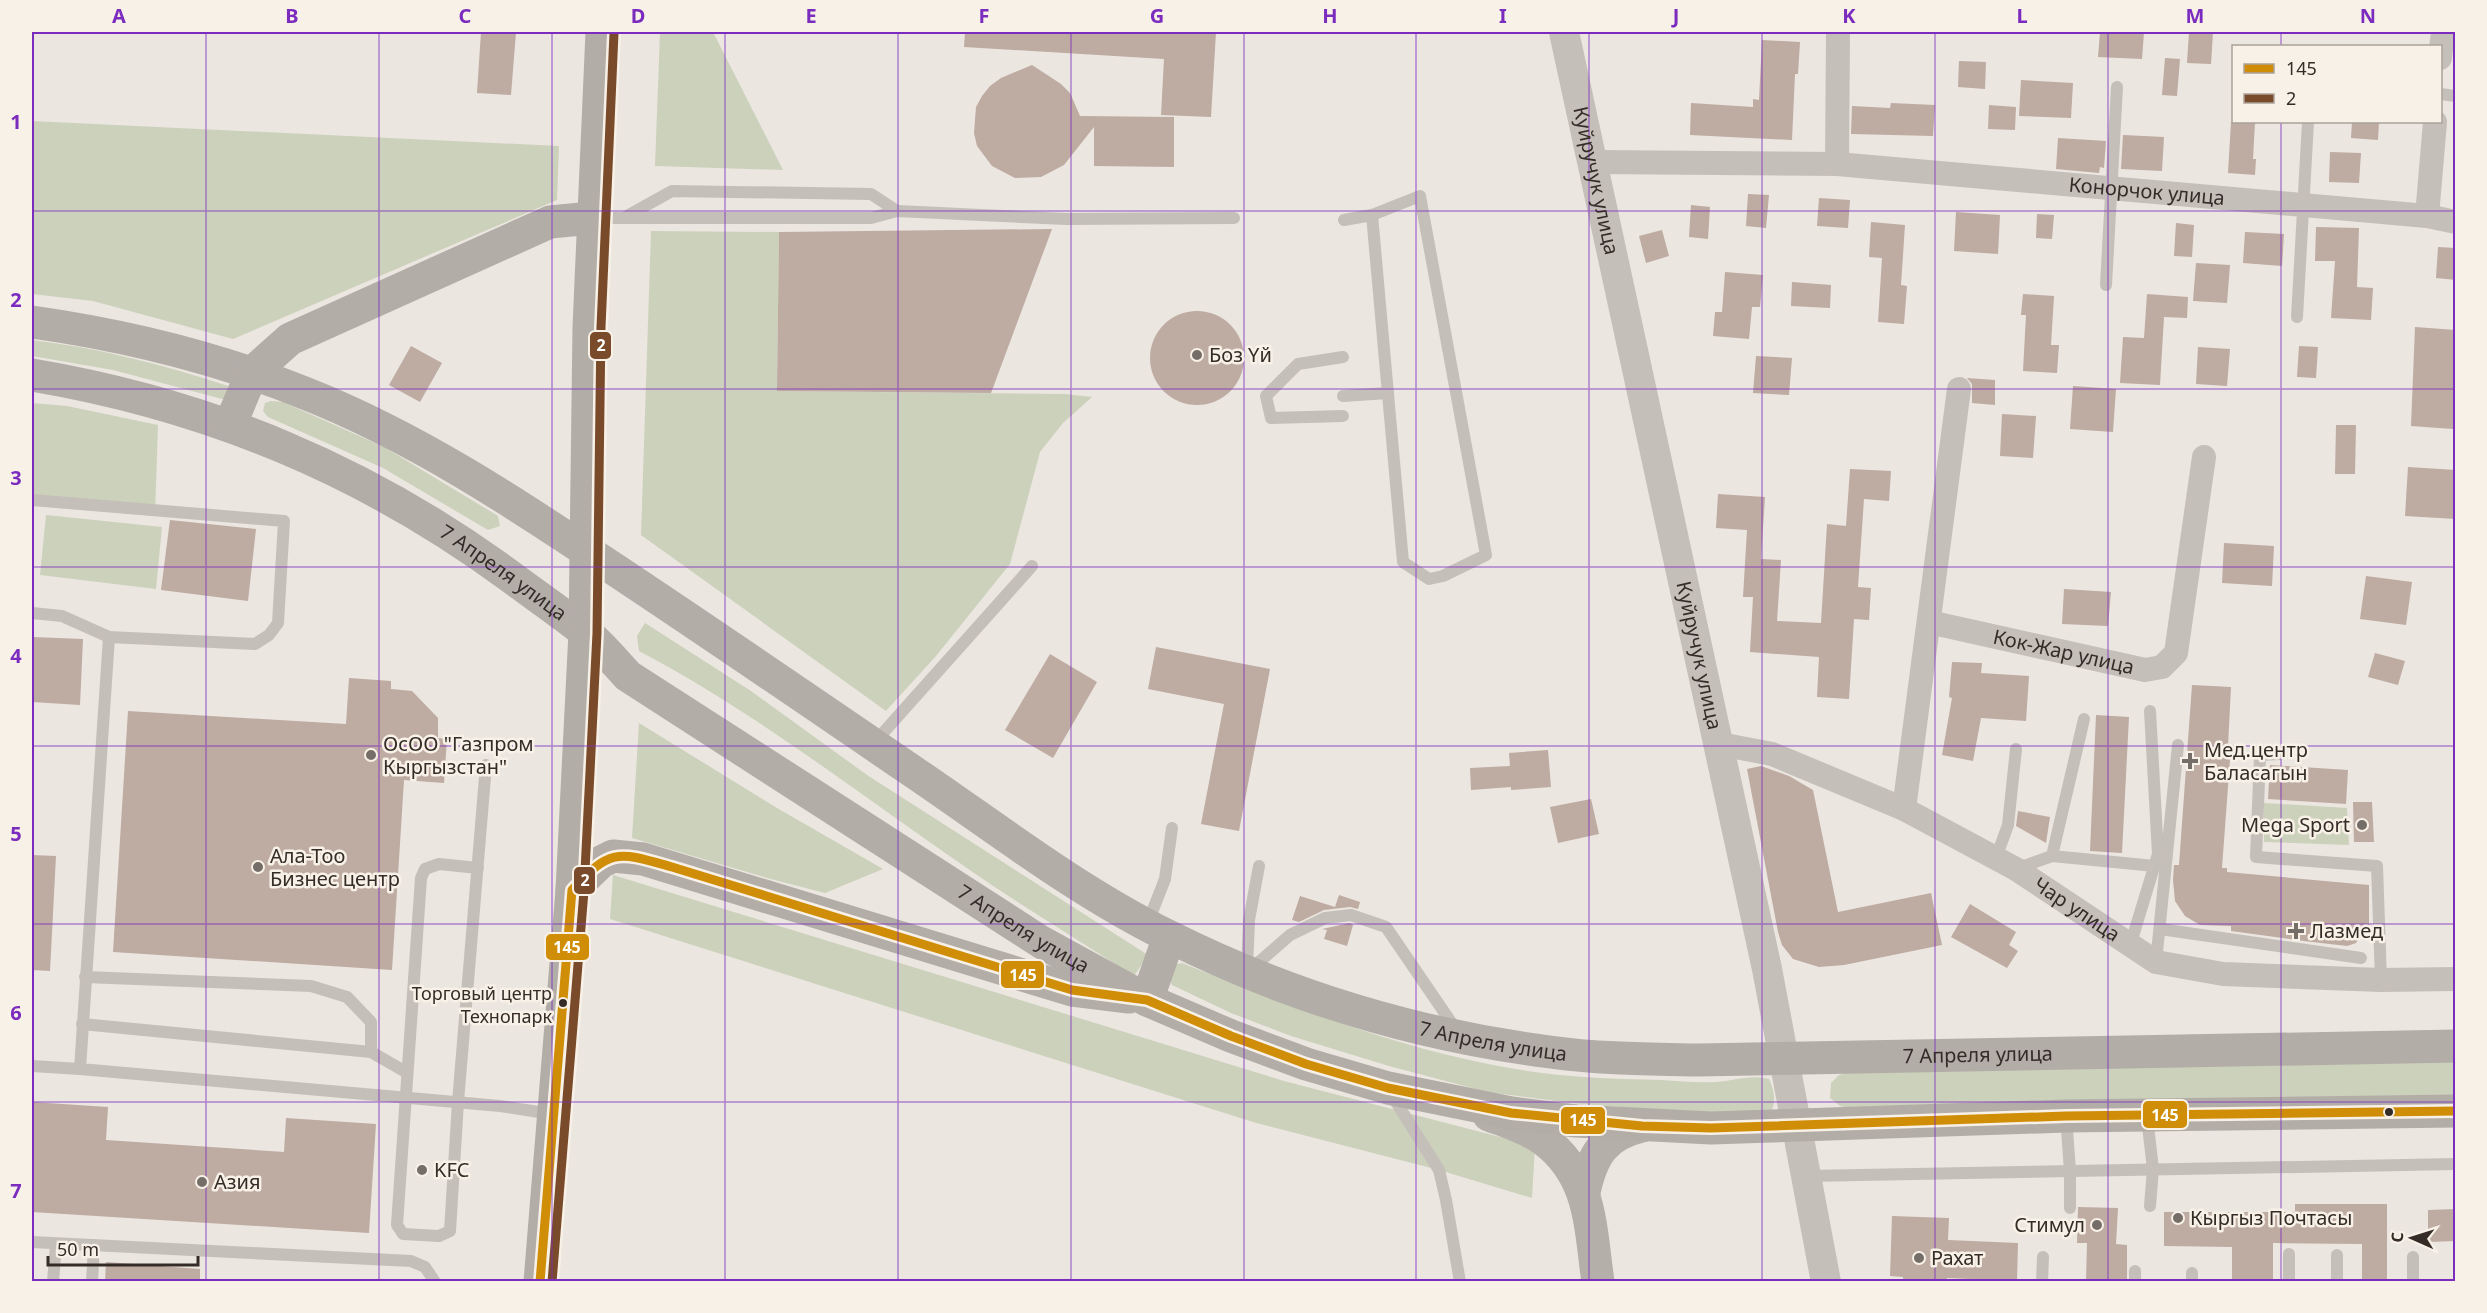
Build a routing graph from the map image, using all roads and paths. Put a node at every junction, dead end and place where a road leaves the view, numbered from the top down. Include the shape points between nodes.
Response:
1 (601, 32) edge
2 (1564, 32) edge
3 (1838, 32) edge
4 (2117, 87) dead end
5 (2308, 123) edge
6 (2435, 123) edge
7 (1594, 162) junction
8 (1837, 164) junction
9 (2110, 188) junction
10 (2304, 205) junction
11 (897, 211) junction
12 (1372, 215) junction
13 (2427, 216) junction
14 (608, 218) junction
15 (1234, 218) dead end
16 (1344, 220) dead end
17 (2456, 222) edge
18 (2106, 285) dead end
19 (2297, 317) dead end
20 (32, 322) edge
21 (1343, 357) dead end
22 (252, 374) junction
23 (32, 375) edge
24 (1959, 389) dead end
25 (1388, 393) junction
26 (1343, 396) dead end
27 (1343, 416) dead end
28 (230, 425) junction
29 (2204, 457) dead end
30 (32, 500) edge
31 (587, 551) junction
32 (1032, 566) dead end
33 (32, 614) edge
34 (1929, 622) junction
35 (585, 632) junction
36 (109, 637) junction
37 (2150, 711) dead end
38 (2084, 719) dead end
39 (873, 744) junction
40 (1720, 744) junction
41 (2178, 745) dead end
42 (2016, 749) dead end
43 (2280, 753) dead end
44 (486, 765) dead end
45 (1904, 809) junction
46 (1172, 828) dead end
47 (2052, 856) junction
48 (2006, 864) junction
49 (1259, 866) dead end
50 (2155, 866) junction
51 (478, 868) junction
52 (572, 890) junction
53 (2160, 929) junction
54 (1158, 931) junction
55 (2130, 946) junction
56 (2361, 958) dead end
57 (2156, 962) junction
58 (1247, 973) junction
59 (86, 977) junction
60 (2456, 979) edge
61 (2381, 980) junction
62 (1147, 1000) junction
63 (82, 1024) junction
64 (1463, 1038) junction
65 (2456, 1046) edge
66 (371, 1052) junction
67 (1784, 1058) junction
68 (32, 1066) edge
69 (80, 1069) junction
70 (406, 1072) junction
71 (1388, 1088) junction
72 (405, 1097) junction
73 (458, 1102) junction
74 (1456, 1103) junction
75 (2456, 1111) edge
76 (554, 1114) junction
77 (2147, 1114) junction
78 (2066, 1116) junction
79 (1797, 1124) junction
80 (1642, 1126) junction
81 (2456, 1164) edge
82 (2153, 1170) junction
83 (2070, 1171) junction
84 (1807, 1176) junction
85 (1584, 1192) junction
86 (2150, 1206) dead end
87 (2070, 1208) dead end
88 (32, 1242) edge
89 (56, 1244) junction
90 (94, 1245) junction
91 (2289, 1254) dead end
92 (2337, 1255) dead end
93 (2043, 1257) dead end
94 (2413, 1257) dead end
95 (53, 1281) edge
96 (92, 1281) edge
97 (435, 1281) edge
98 (540, 1281) edge
99 (1460, 1281) edge
100 (1598, 1281) edge
101 (1826, 1281) edge
102 (2043, 1281) edge
103 (2289, 1281) edge
104 (2337, 1281) edge
105 (2413, 1281) edge

1 - 14 main road
2 - 7 street, Куйручук улица
3 - 8 street
4 - 9 lane
5 - 10 lane
6 - 13 street
7 - 8 street, Конорчок улица
7 - 40 street, Куйручук улица
8 - 9 street, Конорчок улица
9 - 10 street, Конорчок улица
9 - 18 lane
10 - 13 street, Конорчок улица
10 - 19 lane
11 - 14 lane via 871,218
11 - 14 lane via 871,194 672,191
11 - 15 lane via 1066,219
12 - 16 lane
12 - 25 lane
12 - 25 lane via 1420,196 1486,555 1443,576 1429,579 1403,562
13 - 17 street, Конорчок улица
14 - 22 main road via 550,222 290,339
14 - 31 main road
20 - 22 main road, 7 Апреля улица via 171,349
21 - 27 lane via 1298,364 1266,396 1271,418
22 - 28 main road
22 - 31 main road, 7 Апреля улица via 358,416 418,446
23 - 28 main road, 7 Апреля улица via 159,402
24 - 34 street
25 - 26 lane
28 - 35 main road, 7 Апреля улица via 352,477 416,512
29 - 34 street, Кок-Жар улица via 2176,653 2162,667 2145,670
30 - 36 lane via 284,521 278,623 255,644
31 - 35 main road
31 - 39 main road, 7 Апреля улица
32 - 39 lane
33 - 36 lane via 62,616
34 - 45 street
35 - 52 main road
35 - 62 main road, 7 Апреля улица via 628,676 1041,942
36 - 59 lane
37 - 50 lane via 2158,854
38 - 47 lane
39 - 54 main road, 7 Апреля улица via 1063,876
40 - 45 street, Чар улица via 1772,754
40 - 67 street, Куйручук улица
41 - 53 lane
42 - 48 lane
43 - 61 lane via 2260,755 2256,857 2377,866
44 - 51 lane
45 - 48 street, Чар улица
46 - 54 lane
47 - 48 lane
47 - 50 lane
48 - 55 street, Чар улица
49 - 58 lane via 1249,920
50 - 55 lane
51 - 70 lane via 439,864 425,869 421,878
51 - 73 lane
52 - 62 main road via 601,862 613,856 643,859 1072,990
52 - 76 main road
53 - 56 lane
53 - 57 lane
54 - 58 main road, 7 Апреля улица
54 - 62 main road
55 - 57 street, Чар улица
57 - 61 street, Чар улица via 2223,974
58 - 64 main road, 7 Апреля улица via 1336,1006
58 - 64 lane via 1290,934 1326,918 1352,915 1386,927
59 - 63 lane
59 - 66 lane via 311,986 347,997 370,1022
60 - 61 street, Чар улица
62 - 71 main road, 7 Апреля улица via 1306,1064
63 - 66 lane
63 - 69 lane
64 - 67 main road, 7 Апреля улица via 1552,1053 1624,1059
65 - 67 main road, 7 Апреля улица
66 - 70 lane
67 - 79 street, Куйручук улица
68 - 69 lane
69 - 72 lane
70 - 72 lane
71 - 74 main road, 7 Апреля улица
71 - 99 lane via 1438,1170
72 - 73 lane
72 - 73 lane via 397,1225 403,1234 439,1236 450,1231
73 - 76 lane
74 - 80 main road, 7 Апреля улица via 1576,1121
74 - 85 main road via 1543,1140 1562,1158
75 - 77 main road, 7 Апреля улица
76 - 98 main road
77 - 78 main road, 7 Апреля улица
77 - 82 lane
78 - 79 main road, 7 Апреля улица
78 - 83 lane
79 - 80 main road, 7 Апреля улица
79 - 84 street, Куйручук улица
80 - 85 main road via 1607,1141 1592,1166
81 - 82 lane
82 - 83 lane
82 - 86 lane
83 - 84 lane
83 - 87 lane
84 - 101 street, Куйручук улица
85 - 100 main road
88 - 89 lane
89 - 90 lane
89 - 95 lane
90 - 96 lane
90 - 97 lane via 411,1261 425,1267
91 - 103 lane
92 - 104 lane
93 - 102 lane
94 - 105 lane

